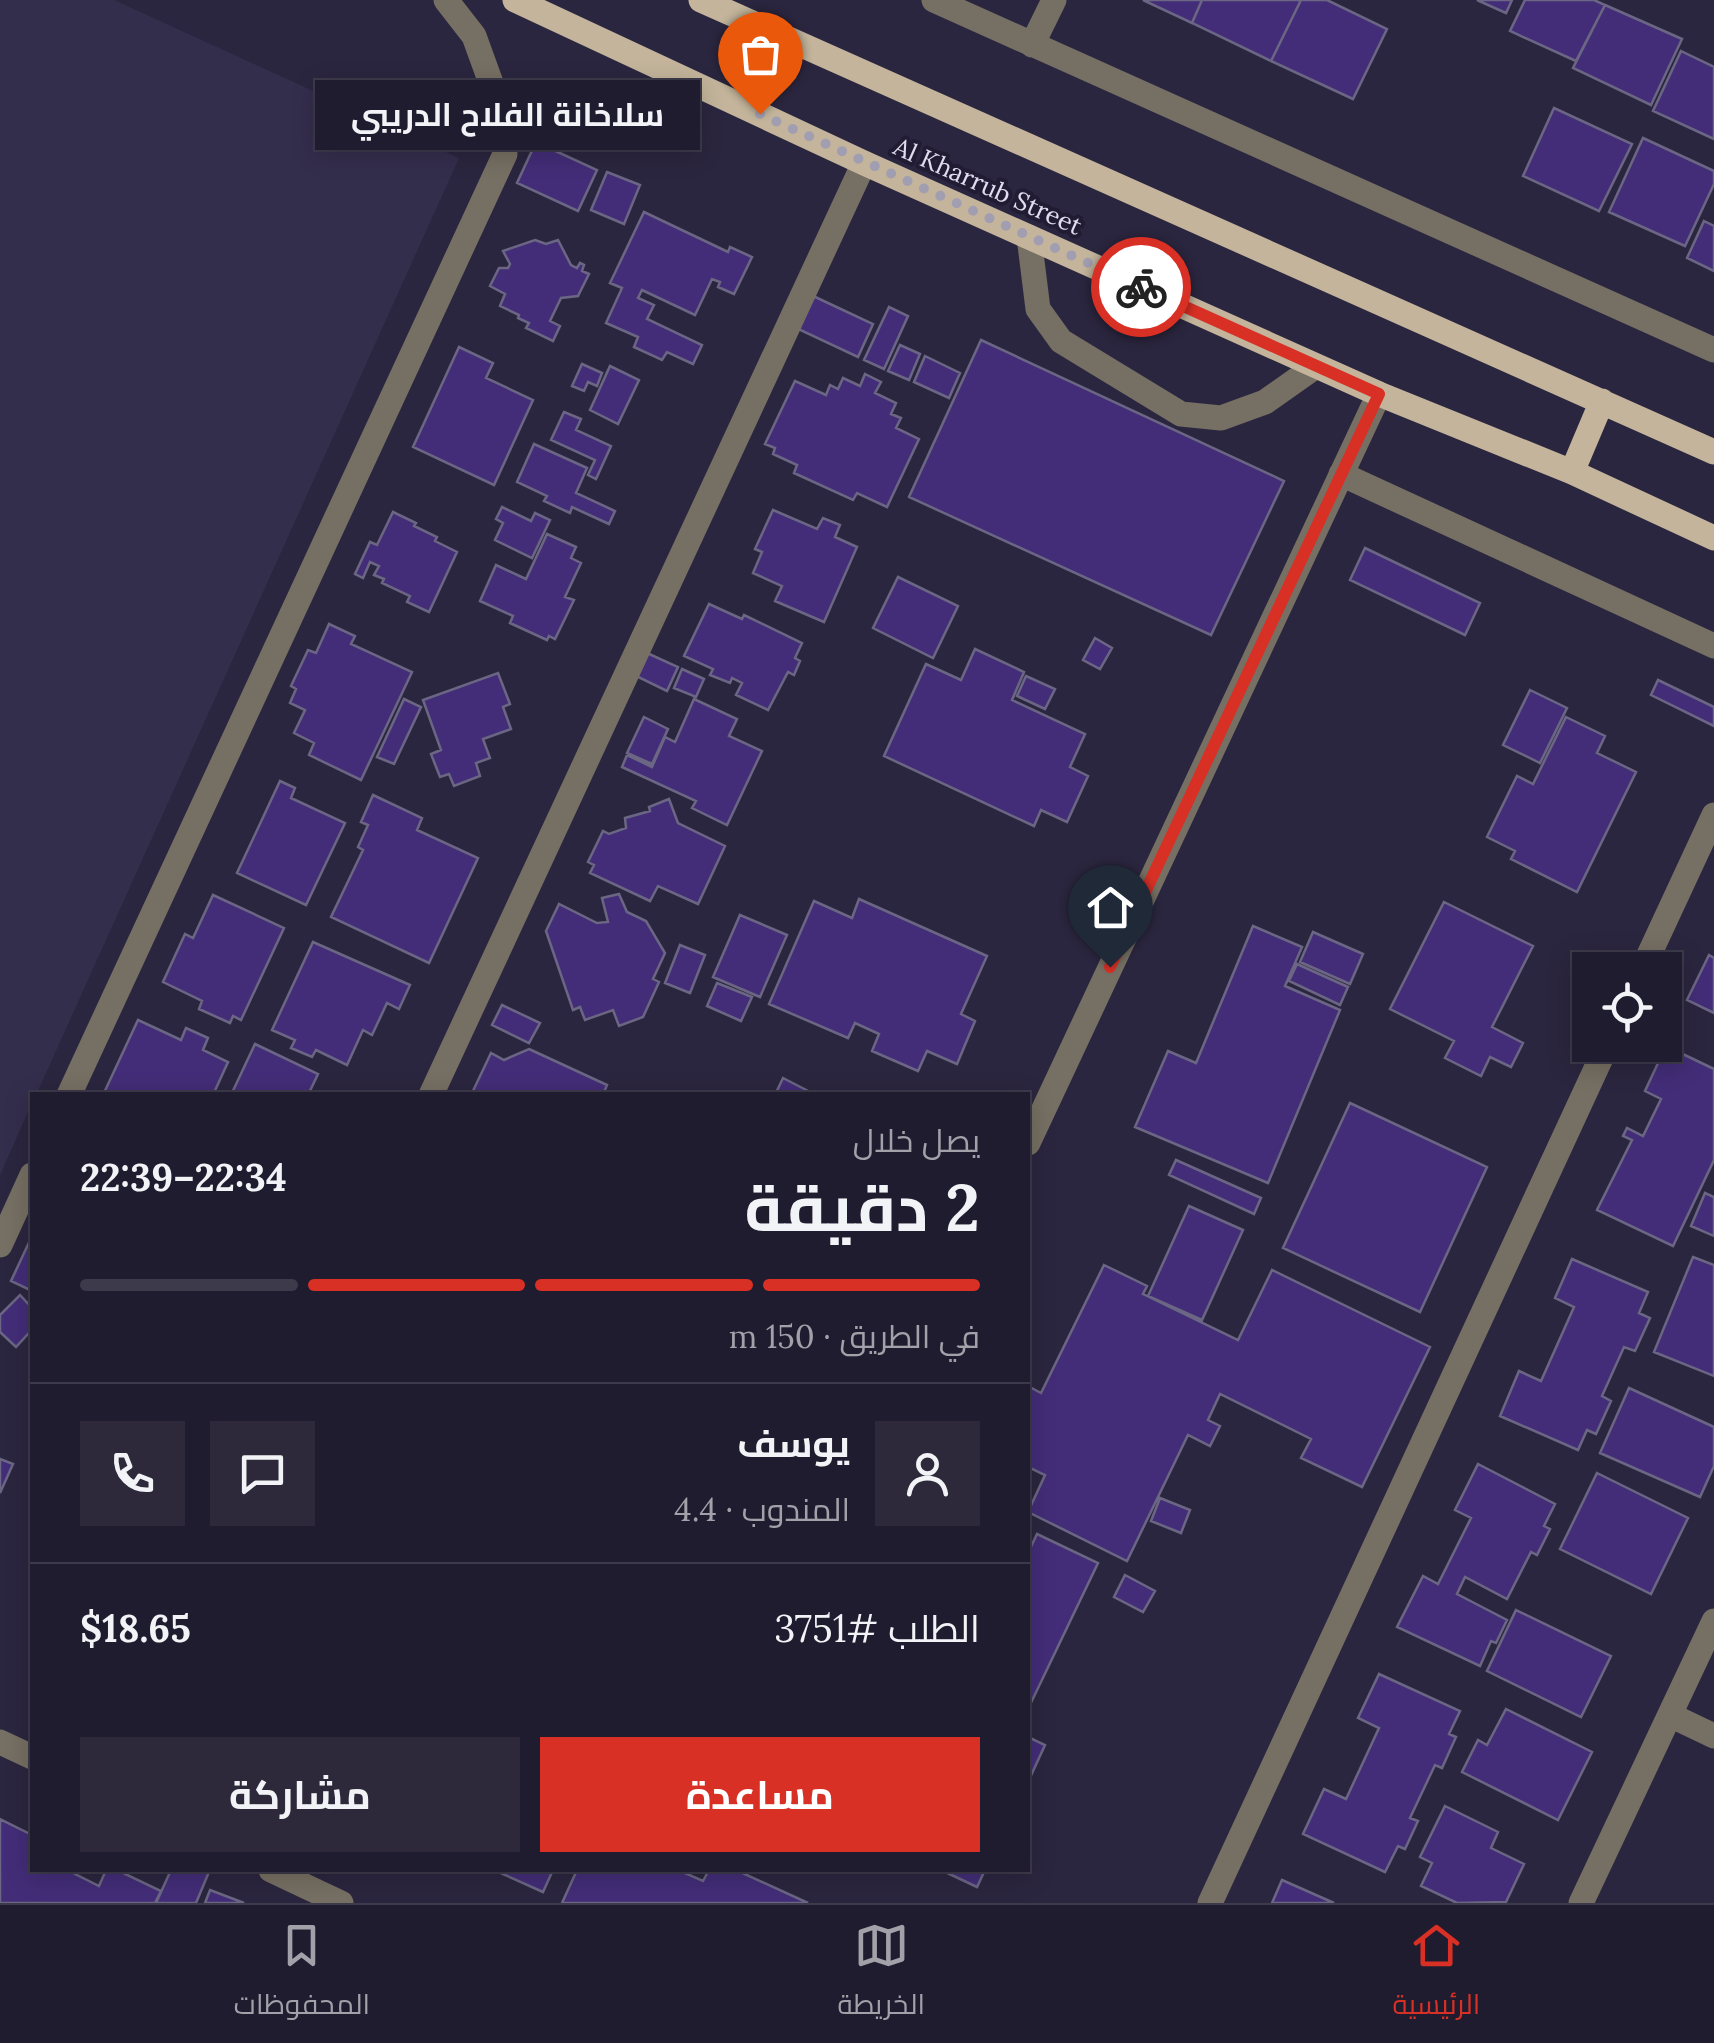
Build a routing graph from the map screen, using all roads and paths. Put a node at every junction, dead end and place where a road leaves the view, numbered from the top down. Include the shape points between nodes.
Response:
1 (446, 0) edge
2 (515, 0) edge
3 (701, 0) edge
4 (934, 0) edge
5 (1054, 0) edge
6 (1032, 46) junction
7 (864, 163) junction
8 (1029, 237) junction
9 (1714, 350) edge
10 (1316, 366) junction
11 (1379, 394) junction
12 (1602, 401) junction
13 (1714, 452) edge
14 (1572, 472) junction
15 (1341, 474) junction
16 (1714, 538) edge
17 (1714, 646) edge
18 (1714, 814) edge
19 (1650, 952) edge
20 (1599, 1062) edge
21 (71, 1092) edge
22 (432, 1092) edge
23 (1030, 1139) edge
24 (30, 1189) edge
25 (0, 1246) edge
26 (1714, 1621) edge
27 (1670, 1715) junction
28 (1714, 1736) edge
29 (0, 1742) edge
30 (30, 1757) edge
31 (275, 1872) edge
32 (341, 1903) edge
33 (1210, 1903) edge
34 (1581, 1903) edge

1 - 21 street via 474,36 499,104 505,154
2 - 7 main road, Al Kharrub Street
3 - 12 main road
4 - 6 street
5 - 6 street
6 - 9 street
7 - 8 main road, Al Kharrub Street
7 - 22 street
8 - 10 main road, Al Kharrub Street
8 - 10 street via 1038,308 1061,341 1181,414 1221,418 1251,408
10 - 11 main road, Al Kharrub Street
11 - 14 main road, Al Kharrub Street
11 - 15 street
12 - 13 main road
12 - 14 main road
14 - 16 main road, Al Kharrub Street
15 - 17 street
15 - 23 street
18 - 19 street
20 - 33 street
24 - 25 street
26 - 27 street
27 - 28 street
27 - 34 street
29 - 30 street
31 - 32 street

